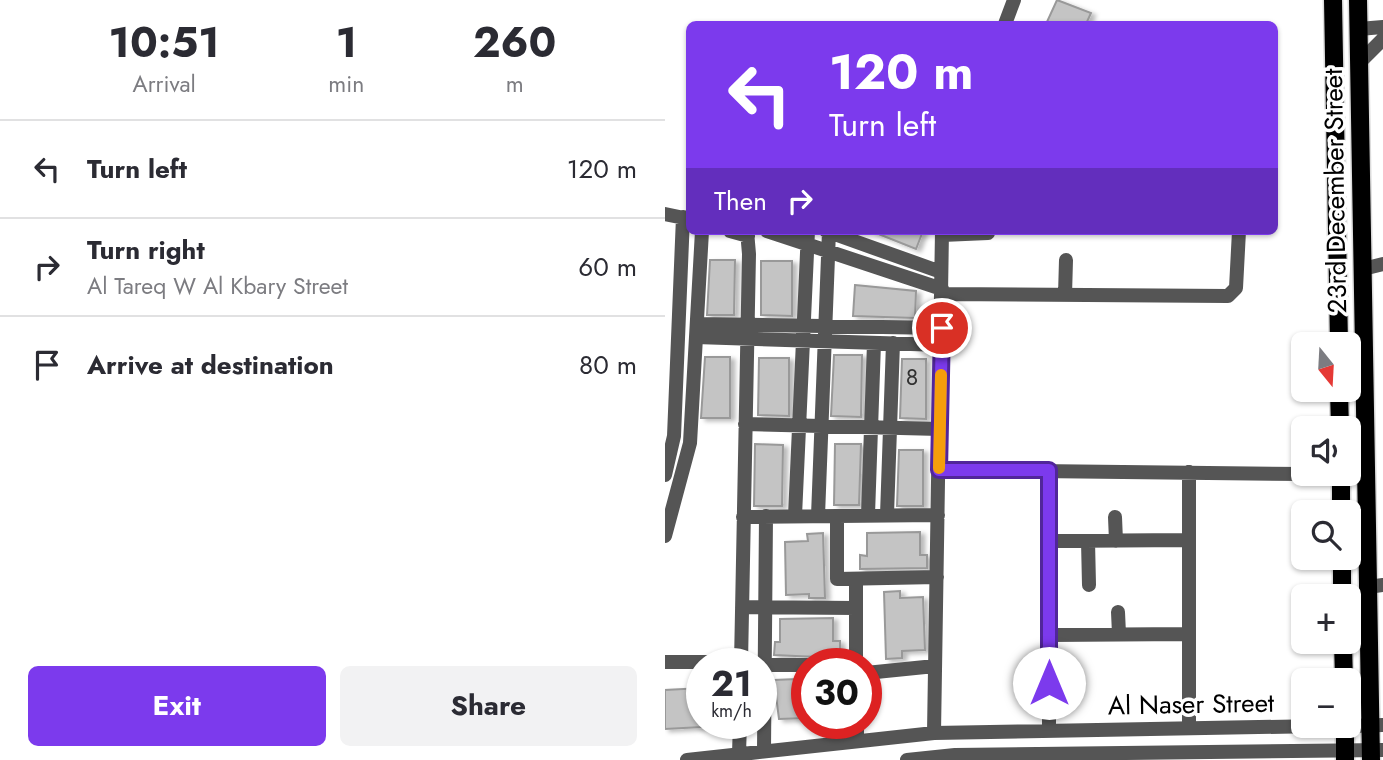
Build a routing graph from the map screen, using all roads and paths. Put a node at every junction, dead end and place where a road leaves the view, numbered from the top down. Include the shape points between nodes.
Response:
1 (1014, 0) edge
2 (1333, 0) edge
3 (1358, 0) edge
4 (1006, 21) edge
5 (1383, 27) edge
6 (1359, 29) junction
7 (1383, 39) edge
8 (1360, 63) junction
9 (1336, 168) junction
10 (1361, 170) junction
11 (665, 214) edge
12 (686, 218) edge
13 (702, 235) edge
14 (747, 235) edge
15 (790, 235) edge
16 (828, 235) edge
17 (839, 235) edge
18 (942, 235) edge
19 (1239, 235) edge
20 (808, 238) edge
21 (827, 251) junction
22 (1066, 260) dead end
23 (1383, 264) edge
24 (1363, 269) junction
25 (941, 272) junction
26 (942, 291) junction
27 (1065, 295) junction
28 (942, 328) junction
29 (696, 330) junction
30 (747, 332) junction
31 (1339, 332) edge
32 (803, 333) junction
33 (824, 334) junction
34 (874, 343) junction
35 (893, 343) junction
36 (942, 345) junction
37 (745, 424) junction
38 (799, 425) junction
39 (821, 426) junction
40 (871, 427) junction
41 (890, 428) junction
42 (940, 429) junction
43 (939, 470) junction
44 (1049, 470) junction
45 (1189, 472) junction
46 (1291, 474) edge
47 (665, 475) edge
48 (671, 493) edge
49 (868, 515) junction
50 (887, 515) junction
51 (938, 515) junction
52 (766, 516) junction
53 (795, 516) junction
54 (818, 516) junction
55 (837, 516) junction
56 (743, 517) junction
57 (1115, 517) dead end
58 (665, 536) edge
59 (1189, 540) junction
60 (1049, 541) junction
61 (1088, 541) junction
62 (1116, 541) junction
63 (937, 577) junction
64 (856, 579) junction
65 (1089, 585) dead end
66 (1375, 586) edge
67 (742, 607) junction
68 (765, 607) junction
69 (856, 608) junction
70 (1118, 612) dead end
71 (1119, 634) junction
72 (1189, 634) junction
73 (1049, 635) junction
74 (741, 648) edge
75 (765, 648) edge
76 (856, 648) edge
77 (665, 662) edge
78 (686, 662) edge
79 (935, 666) junction
80 (882, 671) edge
81 (1377, 725) edge
82 (1291, 726) edge
83 (1189, 728) junction
84 (1049, 730) junction
85 (934, 733) junction
86 (739, 739) edge
87 (764, 739) edge
88 (857, 740) joint
89 (764, 750) junction
90 (739, 753) junction
91 (1375, 753) edge
92 (1345, 755) edge
93 (1118, 756) edge
94 (955, 757) edge
95 (1001, 757) edge
96 (1028, 757) edge
97 (687, 760) edge
98 (907, 760) edge

1 - 4 street
2 - 9 main road, 23rd December Street
3 - 6 main road, 23rd December Street
5 - 6 street
6 - 8 main road, 23rd December Street
7 - 8 street
8 - 10 main road, 23rd December Street
9 - 10 main road
9 - 31 main road, 23rd December Street
10 - 24 main road, 23rd December Street
11 - 12 street
12 - 47 street via 674,436
13 - 29 street
14 - 30 street
15 - 20 street
16 - 21 street
17 - 25 street
18 - 25 street
19 - 27 street via 1236,288 1229,296
20 - 21 street
20 - 32 street
21 - 26 street
21 - 33 street
22 - 27 street
23 - 24 street
24 - 66 main road, 23rd December Street
25 - 26 street
26 - 27 street
26 - 28 street
28 - 33 street
28 - 36 street
29 - 30 street
29 - 48 street via 690,443
30 - 32 street
30 - 37 street
32 - 33 street
32 - 38 street
33 - 34 street
33 - 39 street
34 - 35 street
34 - 40 street
35 - 36 street
35 - 41 street
36 - 42 street
37 - 38 street
37 - 56 street
38 - 39 street
38 - 53 street
39 - 40 street
39 - 54 street
40 - 41 street
40 - 49 street
41 - 42 street
41 - 50 street
42 - 43 street
43 - 44 street
43 - 51 street
44 - 45 street
44 - 60 street
45 - 46 street
45 - 59 street
48 - 58 street
49 - 50 street
49 - 55 street
50 - 51 street
51 - 63 street
52 - 53 street
52 - 56 street
52 - 68 street
53 - 54 street
54 - 55 street
55 - 64 street via 836,577
56 - 67 street
57 - 62 street
59 - 62 street
59 - 72 street
60 - 61 street
60 - 73 street
61 - 62 street
61 - 65 street
63 - 64 street
63 - 79 street
64 - 69 street
66 - 81 main road, 23rd December Street
67 - 68 street
67 - 74 street
68 - 69 street
68 - 75 street
69 - 76 street
70 - 71 street
71 - 72 street
71 - 73 street
72 - 83 street
73 - 84 street
77 - 78 street
79 - 80 street
79 - 85 street
81 - 91 main road, 23rd December Street
82 - 83 street, Al Naser Street
83 - 84 street, Al Naser Street
84 - 85 street, Al Naser Street
85 - 88 street, Al Naser Street
86 - 90 street
87 - 89 street
88 - 89 street, Al Naser Street
89 - 90 street, Al Naser Street
90 - 97 street, Al Naser Street
91 - 92 street, Al Naser Street
92 - 93 street, Al Naser Street
93 - 96 street, Al Naser Street
94 - 95 street, Al Naser Street
94 - 98 street, Al Naser Street
95 - 96 street, Al Naser Street

